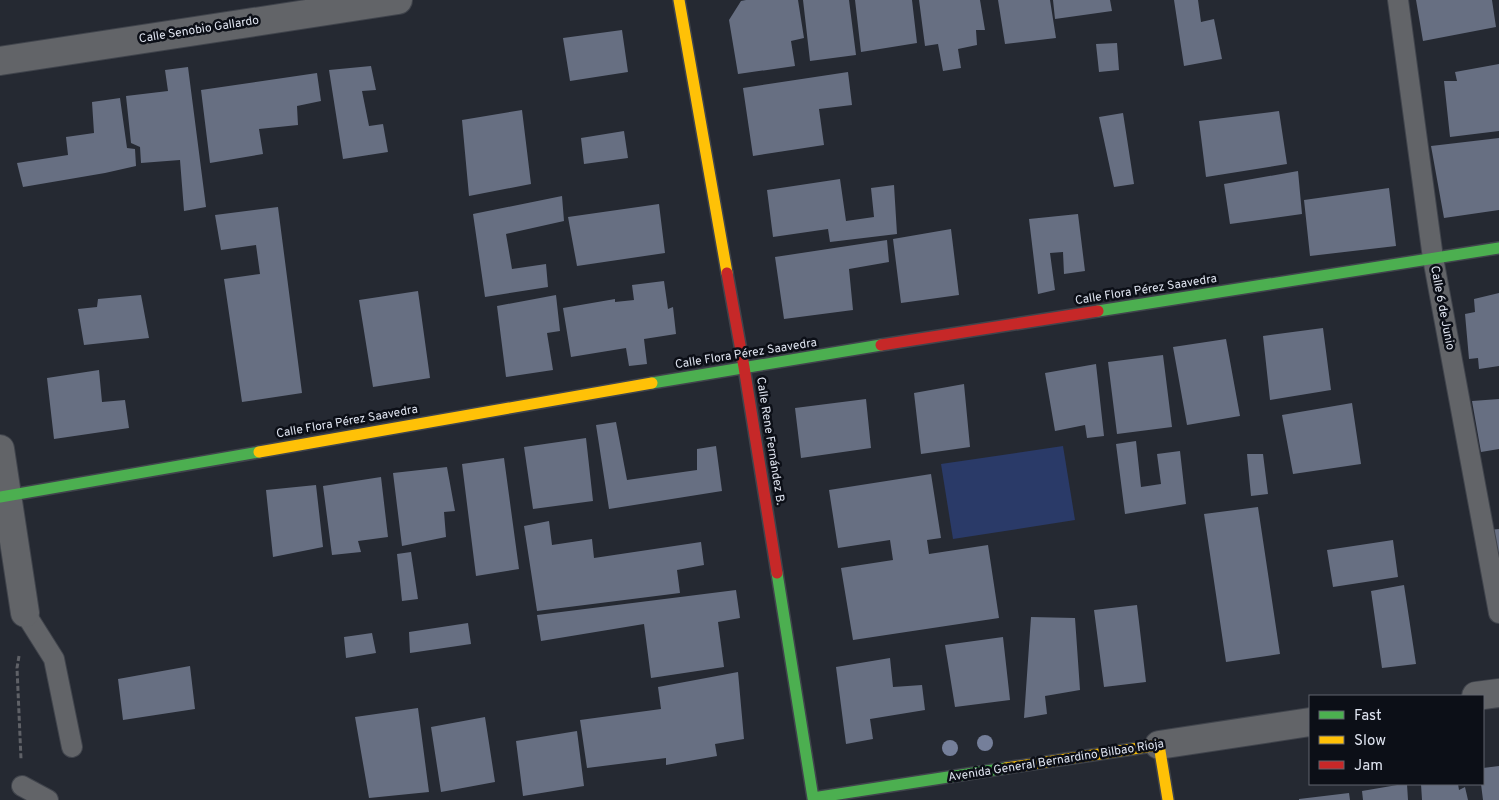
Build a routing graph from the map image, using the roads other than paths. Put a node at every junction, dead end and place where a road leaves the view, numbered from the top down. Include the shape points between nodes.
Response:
1 (398, 0) edge
2 (679, 0) edge
3 (1398, 0) edge
4 (0, 61) edge
5 (1499, 248) edge
6 (1433, 258) junction
7 (744, 367) junction
8 (0, 450) edge
9 (4, 496) edge
10 (25, 613) joint
11 (1499, 613) edge
12 (1499, 693) edge
13 (1484, 695) edge
14 (1309, 722) edge
15 (1158, 745) junction
16 (72, 747) dead end
17 (22, 786) road end
18 (808, 799) edge
19 (48, 800) edge
20 (1168, 800) edge

1 - 4 street, Calle Senobio Gallardo
2 - 7 street, Calle Rene Fernández B.
3 - 6 lane, Calle 6 de Junio
5 - 6 street, Calle Flora Pérez Saavedra
6 - 7 street, Calle Flora Pérez Saavedra
6 - 11 lane, Calle 6 de Junio
7 - 9 street, Calle Flora Pérez Saavedra
7 - 18 street, Calle Rene Fernández B.
8 - 9 street
9 - 10 street
10 - 16 lane via 54,659
12 - 13 street
14 - 15 street, Avenida General Bernardino Bilbao Rioja
15 - 18 street, Avenida General Bernardino Bilbao Rioja
15 - 20 street
17 - 19 lane

